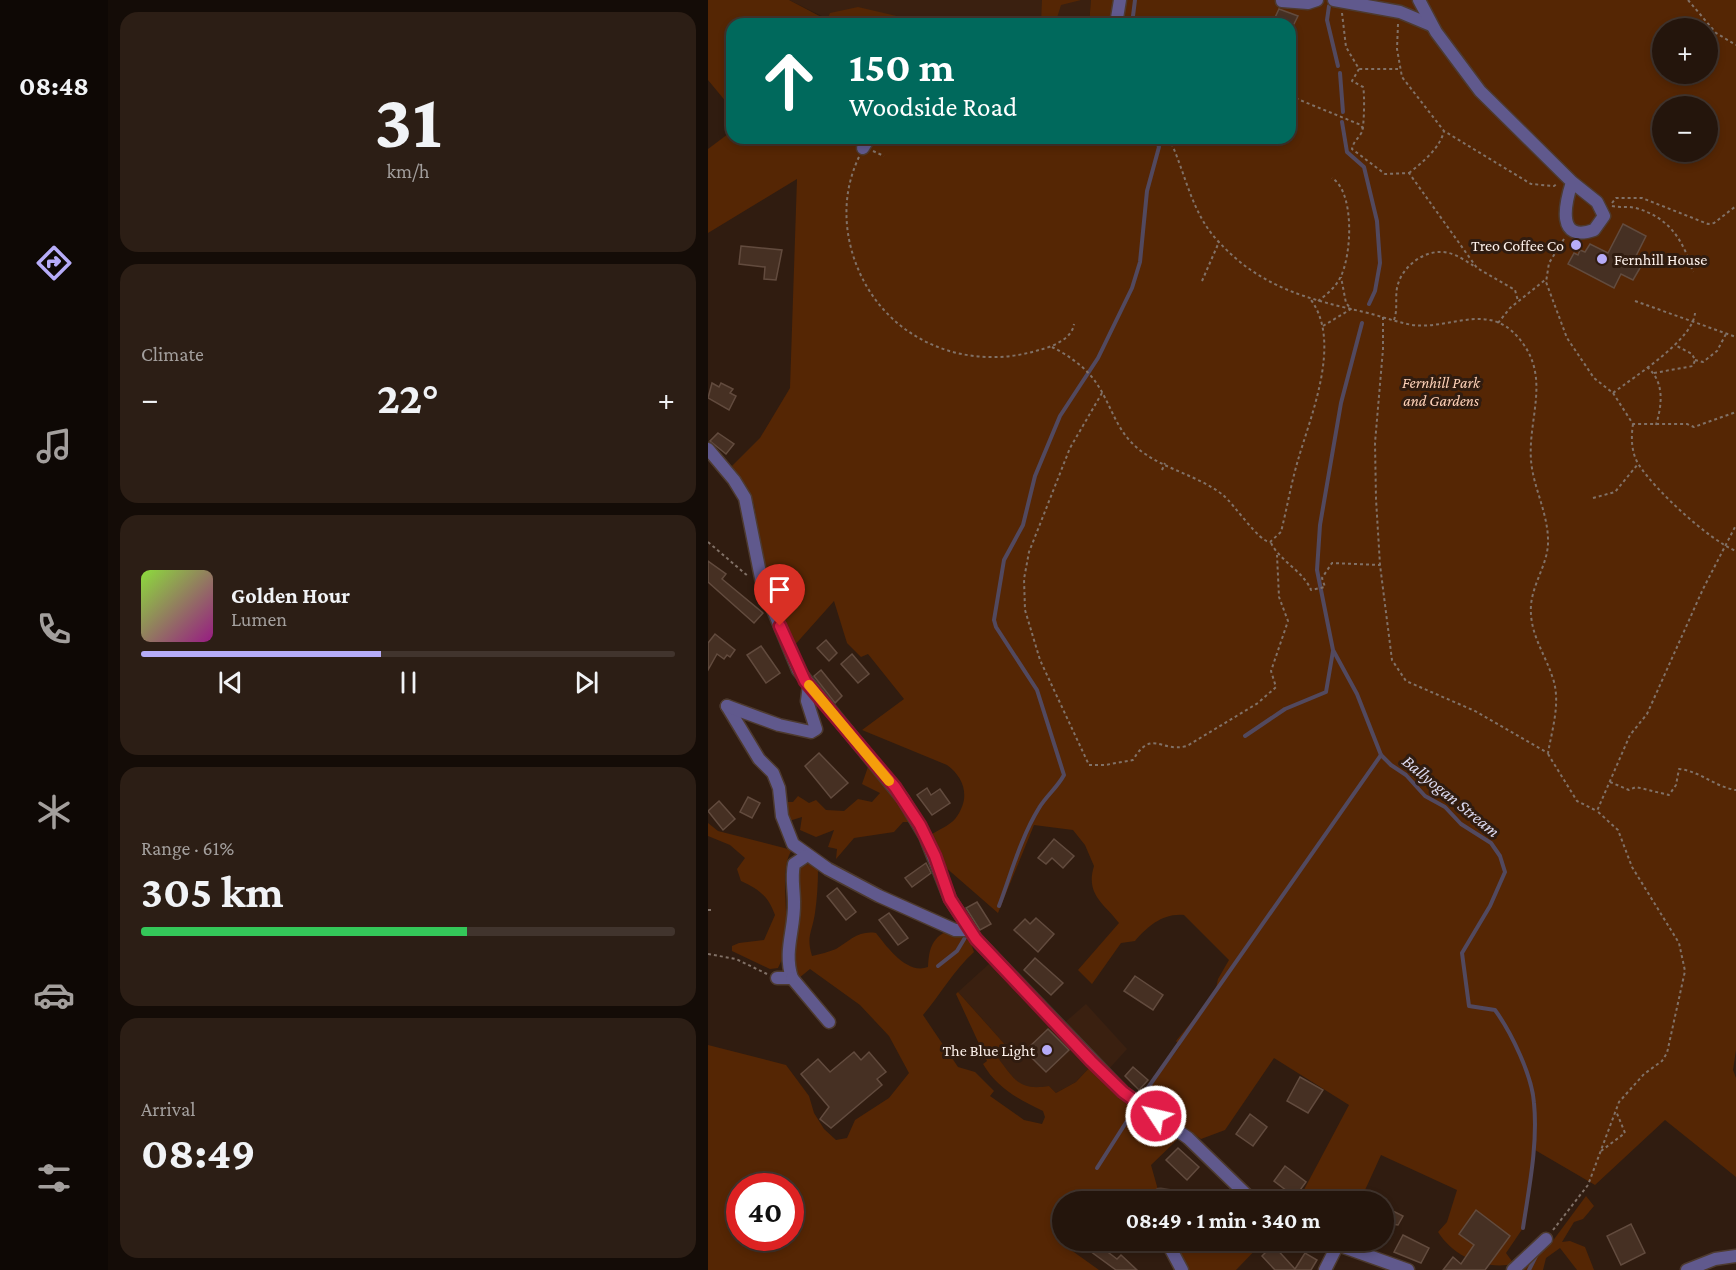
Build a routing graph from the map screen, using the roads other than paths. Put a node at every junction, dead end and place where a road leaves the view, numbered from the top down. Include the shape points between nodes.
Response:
1 (1120, 0) edge
2 (1317, 0) edge
3 (1419, 0) edge
4 (1282, 1) edge
5 (1339, 1) edge
6 (1369, 2) edge
7 (1117, 18) edge
8 (1432, 25) junction
9 (1569, 179) junction
10 (708, 449) edge
11 (809, 685) junction
12 (806, 856) junction
13 (969, 930) junction
14 (777, 978) road end
15 (792, 978) junction
16 (828, 1022) dead end
17 (1244, 1191) edge
18 (1546, 1239) road end
19 (1172, 1251) edge
20 (1334, 1251) edge
21 (1352, 1251) edge
22 (1736, 1256) edge
23 (1182, 1270) edge
24 (1325, 1270) edge
25 (1408, 1270) edge
26 (1513, 1270) edge
27 (1687, 1270) edge

1 - 7 street
2 - 4 street
3 - 8 street
5 - 6 street
6 - 8 street
8 - 9 street via 1480,91
9 - 9 street via 1564,206 1571,229 1577,233 1594,231 1604,216 1597,202
10 - 11 street via 745,498 762,583 798,670
11 - 12 street via 807,701 816,729 811,732 762,720 727,706 759,759 773,773 780,788 785,825 793,844
11 - 13 street via 903,799 925,836 950,899
12 - 13 street via 920,915 955,930
12 - 15 street via 794,864 790,878 794,901 788,963
13 - 17 street via 1123,1092 1188,1138
14 - 15 street
15 - 16 street
18 - 26 street
19 - 23 street
20 - 24 street
21 - 25 street
22 - 27 street

